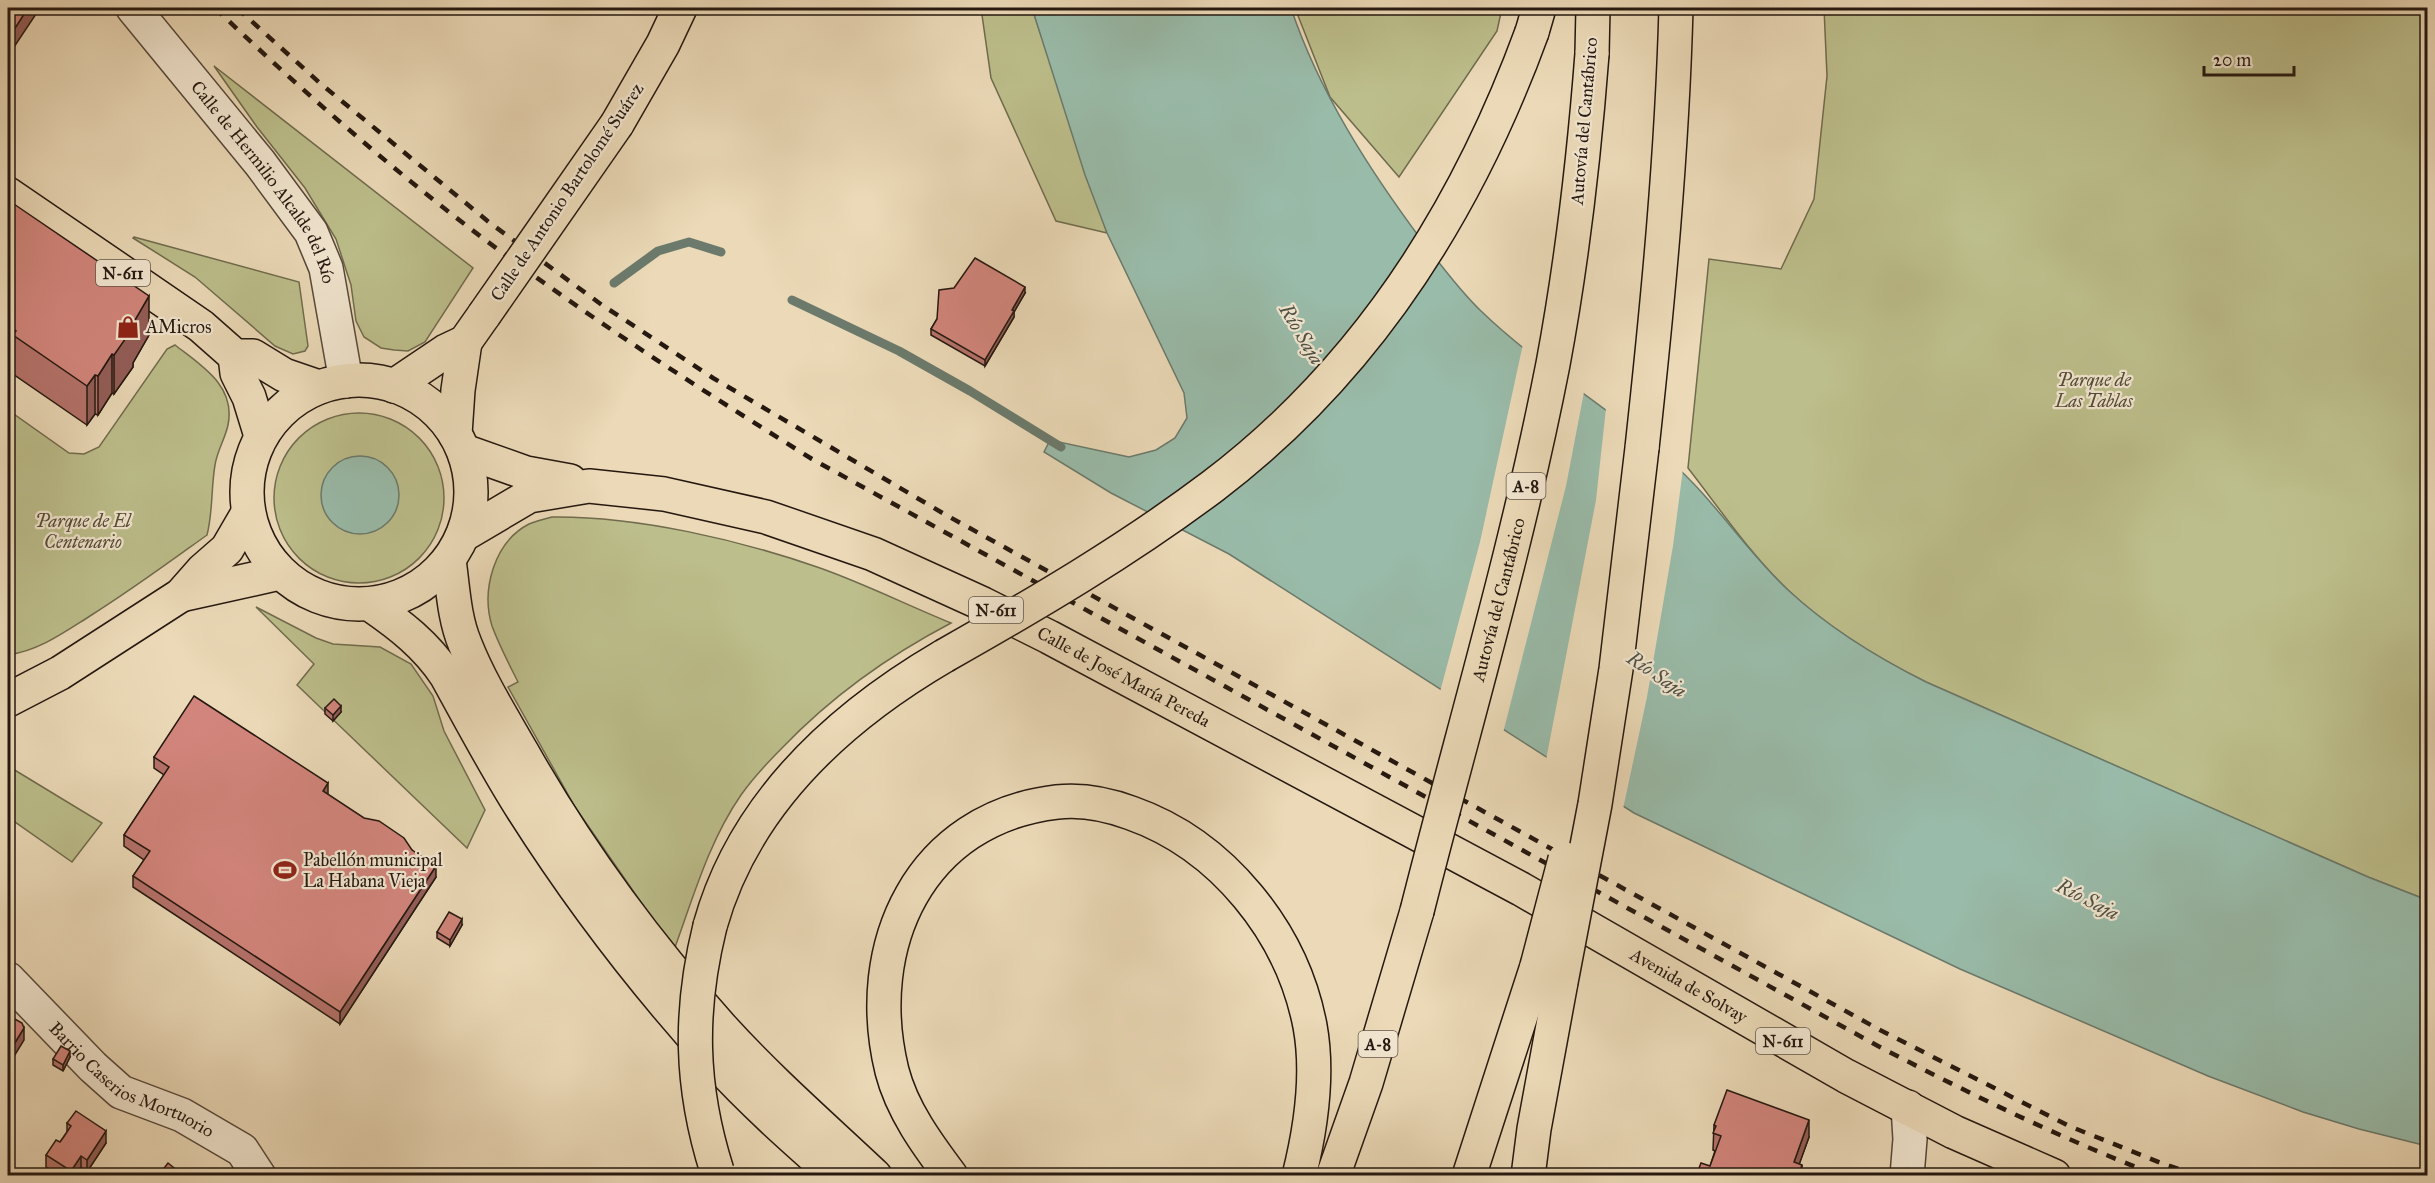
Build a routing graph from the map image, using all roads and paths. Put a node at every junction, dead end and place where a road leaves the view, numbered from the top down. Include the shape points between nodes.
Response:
1 (133, 8) edge
2 (680, 8) edge
3 (1593, 8) edge
4 (1676, 8) edge
5 (1681, 8) edge
6 (1536, 20) edge
7 (1674, 75) junction
8 (8, 194) edge
9 (465, 342) junction
10 (235, 356) junction
11 (332, 384) junction
12 (394, 386) junction
13 (261, 436) junction
14 (459, 443) junction
15 (589, 486) junction
16 (248, 513) junction
17 (456, 547) junction
18 (280, 573) junction
19 (181, 596) junction
20 (371, 604) junction
21 (8, 700) edge
22 (1521, 889) joint
23 (1549, 974) junction
24 (8, 980) edge
25 (1908, 1107) junction
26 (718, 1173) edge
27 (1914, 1173) edge
28 (259, 1176) edge
29 (836, 1176) edge
30 (875, 1176) edge
31 (951, 1176) edge
32 (1299, 1176) edge
33 (1333, 1176) edge
34 (1468, 1176) edge
35 (1528, 1176) edge
36 (2054, 1176) edge

1 - 11 street, Calle de Hermilio Alcalde del Río via 311,232 326,268
2 - 9 main road, Calle de Antonio Bartolomé Suárez, bridge via 617,124
3 - 33 main road, Autovía del Cantábrico / A-8, bridge via 1586,134 1553,362 1503,584 1417,911 1366,1083
4 - 7 main road
5 - 7 main road
6 - 26 main road, bridge via 1492,132 1434,242 1376,324 1316,393 1254,452 1164,521 911,675 863,711 790,778 766,808 728,875 699,972 694,1047 701,1112
7 - 23 main road, bridge via 1642,447 1614,680 1595,804
8 - 10 main road, N-611 via 201,326
9 - 12 main road, Calle de Antonio Bartolomé Suárez
9 - 14 main road, Calle de Antonio Bartolomé Suárez via 458,390
10 - 11 main road, N-611 via 253,356 284,375
10 - 13 main road via 237,373
11 - 12 main road, N-611 via 370,380
11 - 13 main road, N-611 via 304,394 280,412
12 - 14 main road, N-611 via 424,401 441,416
13 - 16 main road, N-611 via 247,482
14 - 15 main road, Calle de José María Pereda / N-611 via 526,473
14 - 17 main road, N-611 via 470,475 471,500
15 - 17 main road, Calle de José María Pereda / N-611 via 529,496
15 - 22 main road, Calle de José María Pereda / N-611 via 664,494 731,508 873,554 1049,637
16 - 18 main road, N-611 via 260,546
16 - 19 main road via 227,549
17 - 20 main road, N-611 via 439,572 414,590
17 - 30 main road via 455,609 464,643 517,743 585,853 627,912 722,1028
18 - 19 main road
18 - 20 main road, N-611 via 322,599
19 - 21 main road via 60,673
20 - 29 main road via 433,656 523,810 648,983 714,1061
22 - 25 main road, Avenida de Solvay / N-611 via 1751,1023
23 - 34 main road
23 - 35 main road
24 - 28 street, Barrio Caserios Mortuorio via 121,1092 182,1115 242,1150
25 - 27 street
25 - 36 main road, Avenida de Solvay / N-611
31 - 32 main road via 907,1109 893,1072 883,990 897,922 912,891 958,841 1028,807 1058,801 1116,807 1152,820 1188,841 1247,894 1274,932 1299,987 1311,1027 1314,1075

